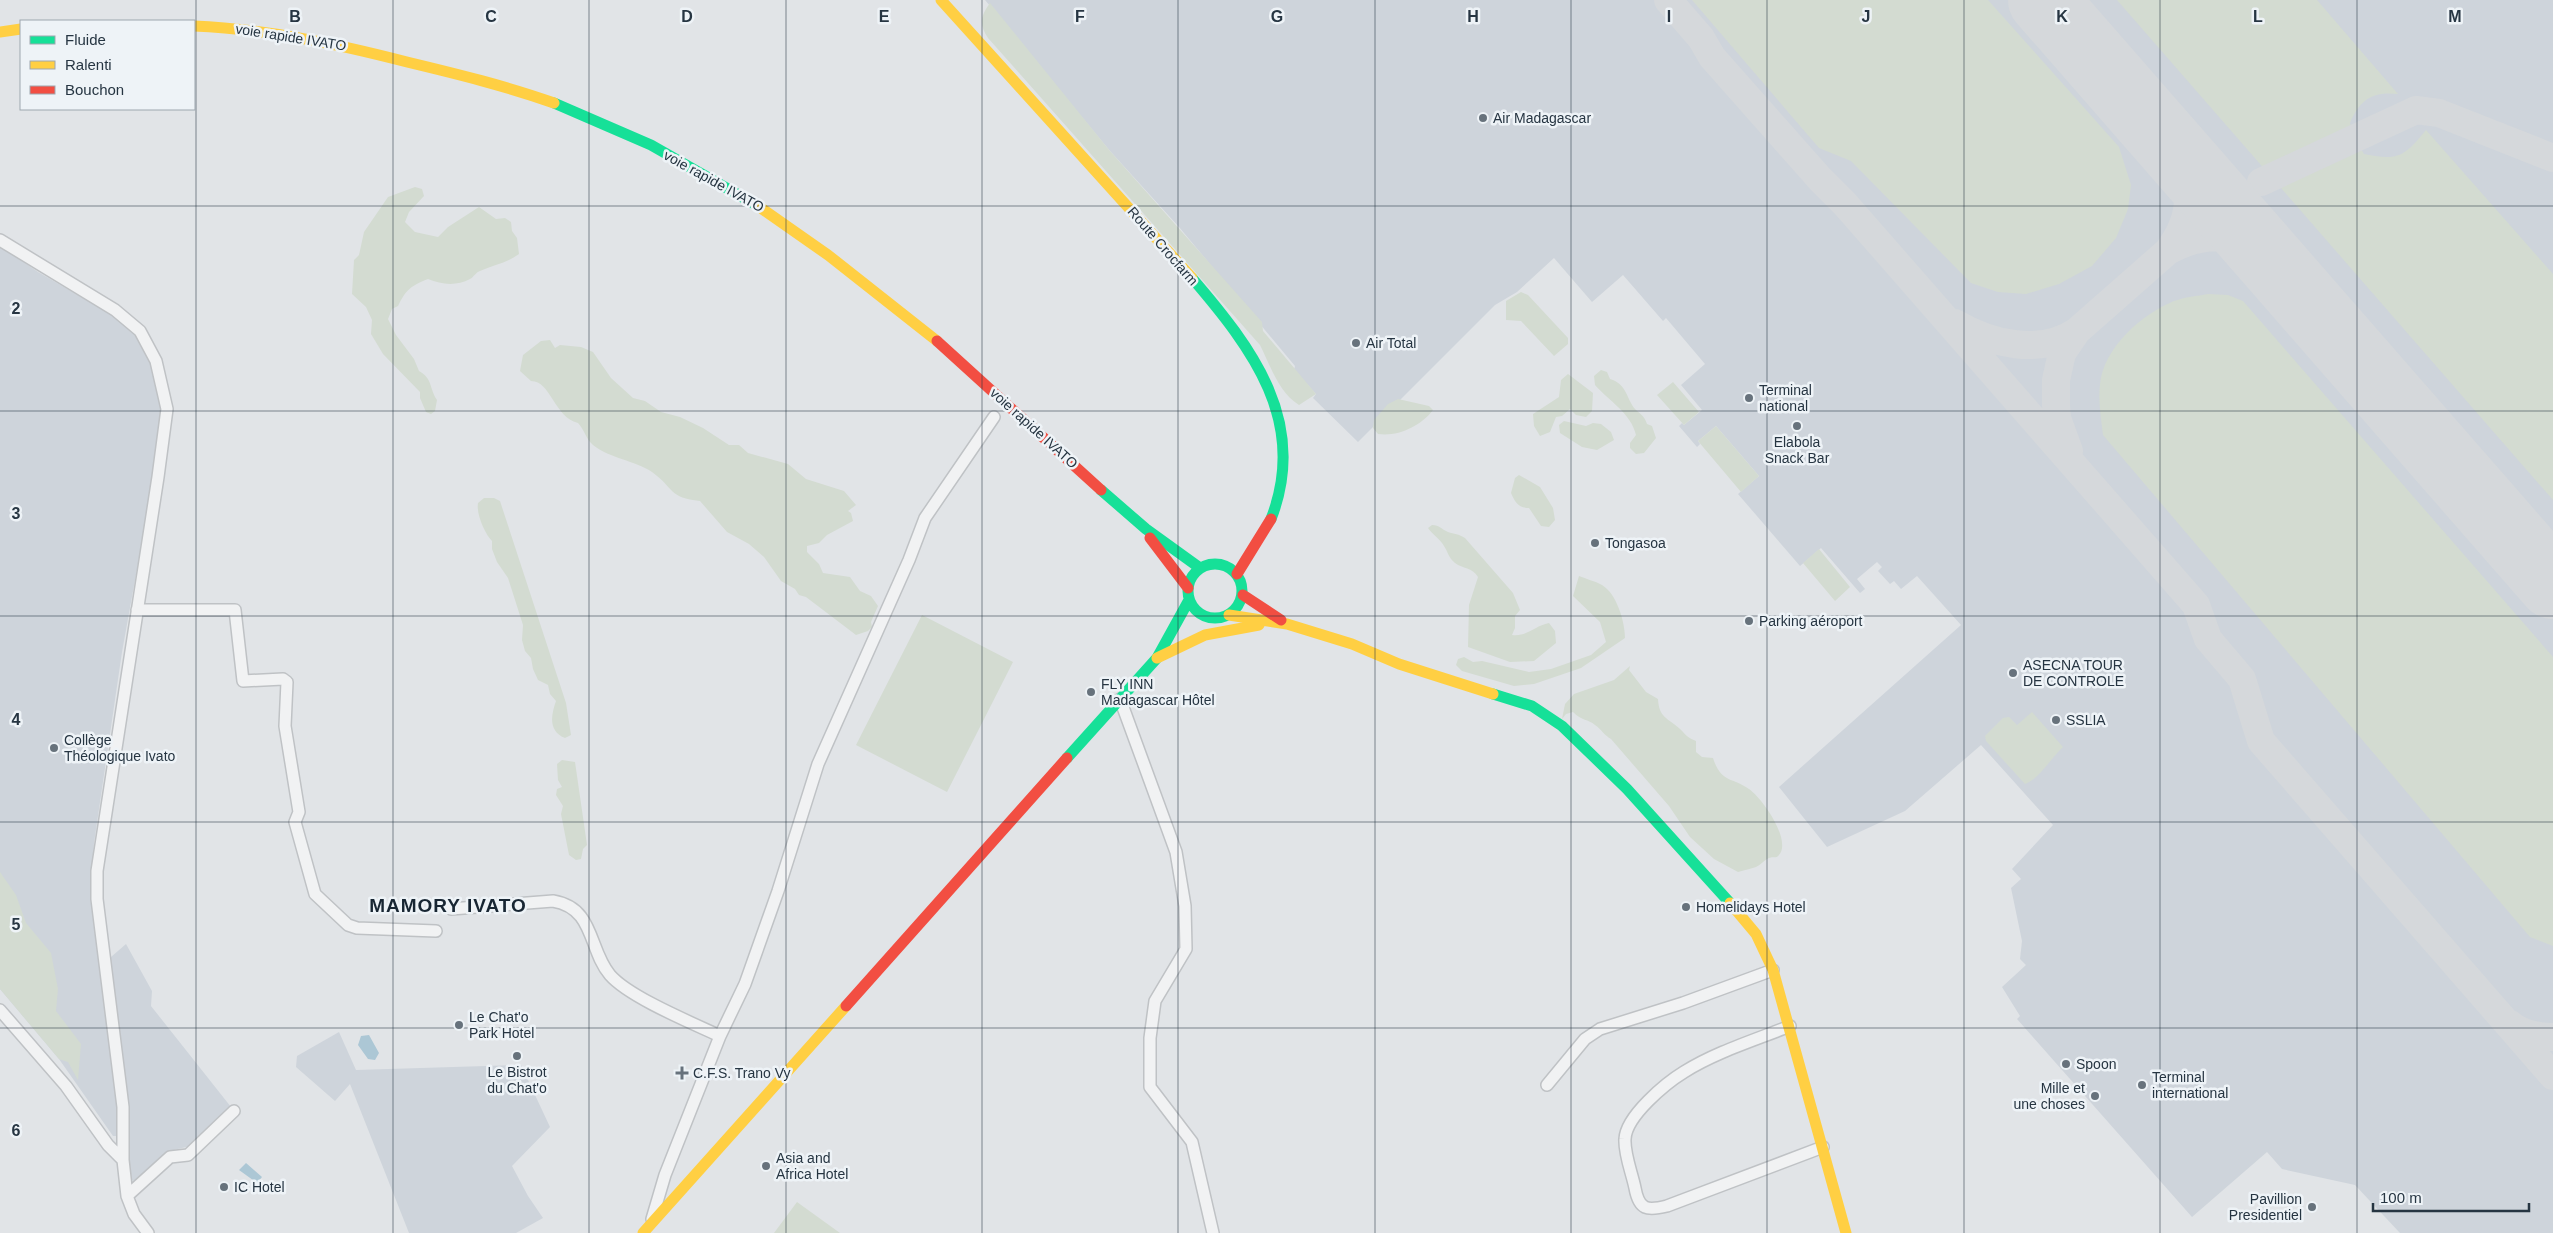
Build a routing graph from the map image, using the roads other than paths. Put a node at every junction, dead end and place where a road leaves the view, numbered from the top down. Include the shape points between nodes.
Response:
1 (942, 0) edge
2 (195, 26) edge
3 (20, 30) edge
4 (0, 32) edge
5 (0, 240) edge
6 (994, 417) dead end
7 (1140, 524) junction
8 (1264, 535) junction
9 (1224, 565) junction
10 (1200, 568) junction
11 (1237, 574) junction
12 (1188, 588) junction
13 (1243, 596) junction
14 (1189, 600) junction
15 (137, 610) junction
16 (1229, 615) junction
17 (1218, 619) junction
18 (1287, 623) junction
19 (1157, 658) junction
20 (1120, 699) junction
21 (451, 909) dead end
22 (436, 931) dead end
23 (1773, 970) junction
24 (0, 1010) edge
25 (1790, 1026) junction
26 (720, 1036) junction
27 (1547, 1085) dead end
28 (234, 1111) dead end
29 (1823, 1147) junction
30 (123, 1160) junction
31 (127, 1196) junction
32 (647, 1230) edge
33 (148, 1233) edge
34 (1213, 1233) edge
35 (1846, 1233) edge

1 - 8 main road, Route Crocfarm via 1202,291 1266,376 1280,419 1284,479 1280,500
2 - 7 main road, voie rapide IVATO via 324,40 516,90 601,122 669,155 799,231 986,384
3 - 4 main road
5 - 15 street via 115,310 140,331 156,361 167,410
6 - 26 street via 925,518 910,560 818,764 745,984
7 - 10 main road
7 - 12 main road
8 - 9 main road, Route Crocfarm
8 - 11 main road, Route Crocfarm
9 - 10 main road
9 - 11 main road
10 - 12 main road via 1192,576
11 - 13 main road
12 - 14 main road
13 - 16 main road
13 - 18 main road
14 - 17 main road via 1206,617
14 - 19 main road
15 - 22 street via 235,610 243,680 283,679 287,682 285,726 299,812 295,822 315,894 348,925 357,928
15 - 30 street via 97,871 97,899 123,1107
16 - 17 main road
16 - 18 main road
17 - 19 main road
18 - 19 main road via 1212,633
18 - 23 main road via 1352,644 1399,664 1500,694 1532,706 1562,726 1627,789 1741,915 1756,934
19 - 20 main road
20 - 32 main road
20 - 34 street via 1176,852 1185,906 1186,949 1155,1001 1150,1038 1150,1087 1192,1142
21 - 26 street via 553,901 565,903 585,921 604,967 624,988
23 - 25 main road
23 - 27 street via 1600,1029 1585,1039
24 - 30 street via 66,1086 108,1145
25 - 29 main road
25 - 29 street via 1684,1072 1637,1113 1627,1128 1625,1140 1636,1194 1642,1206 1650,1210 1667,1206
26 - 32 street via 665,1175
28 - 31 street via 188,1155 170,1157
29 - 35 main road
30 - 31 street
31 - 33 street via 134,1214

